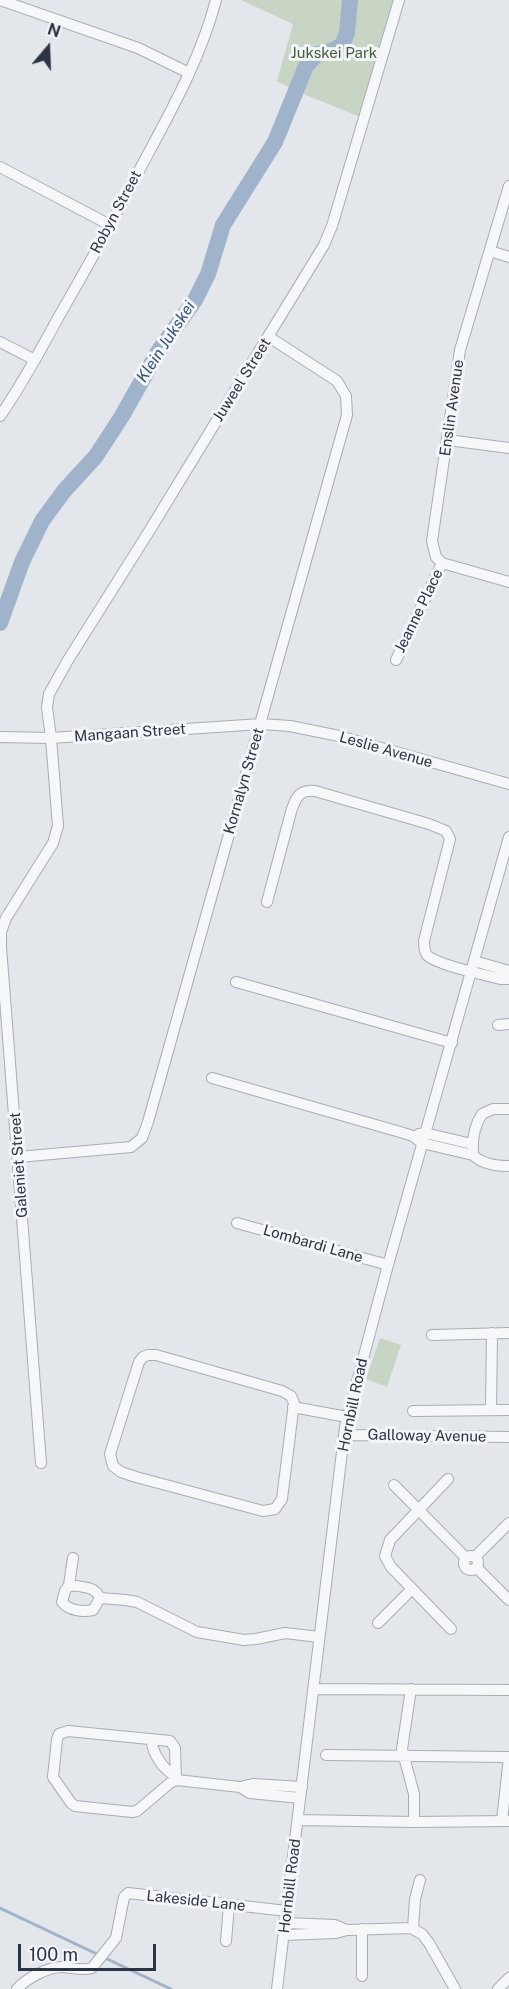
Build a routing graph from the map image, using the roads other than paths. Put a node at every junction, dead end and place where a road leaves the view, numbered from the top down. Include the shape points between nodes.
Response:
1 (0, 0) edge
2 (216, 0) edge
3 (399, 0) edge
4 (189, 73) junction
5 (0, 167) edge
6 (509, 186) edge
7 (110, 225) junction
8 (490, 251) junction
9 (509, 257) edge
10 (269, 337) junction
11 (0, 342) edge
12 (35, 360) junction
13 (0, 416) edge
14 (448, 440) junction
15 (509, 448) edge
16 (442, 563) junction
17 (509, 582) edge
18 (396, 660) dead end
19 (261, 724) junction
20 (0, 737) edge
21 (51, 738) junction
22 (509, 784) edge
23 (509, 837) edge
24 (267, 902) dead end
25 (473, 966) junction
26 (509, 971) edge
27 (509, 979) edge
28 (236, 982) dead end
29 (452, 1043) junction
30 (212, 1078) dead end
31 (509, 1109) edge
32 (424, 1138) junction
33 (472, 1149) junction
34 (18, 1158) junction
35 (509, 1166) edge
36 (237, 1223) dead end
37 (388, 1265) junction
38 (492, 1333) junction
39 (509, 1333) edge
40 (432, 1335) dead end
41 (294, 1407) junction
42 (491, 1410) junction
43 (509, 1410) edge
44 (413, 1411) dead end
45 (347, 1417) junction
46 (344, 1435) junction
47 (509, 1437) edge
48 (41, 1463) dead end
49 (448, 1479) dead end
50 (394, 1485) dead end
51 (419, 1511) junction
52 (509, 1523) edge
53 (73, 1558) dead end
54 (473, 1561) junction
55 (69, 1585) junction
56 (412, 1589) junction
57 (100, 1598) junction
58 (509, 1600) edge
59 (378, 1623) dead end
60 (451, 1629) dead end
61 (320, 1637) junction
62 (313, 1689) junction
63 (411, 1689) junction
64 (509, 1690) edge
65 (152, 1739) junction
66 (326, 1755) dead end
67 (404, 1757) junction
68 (176, 1778) junction
69 (301, 1793) junction
70 (298, 1820) junction
71 (505, 1821) edge
72 (414, 1822) junction
73 (420, 1880) dead end
74 (229, 1905) junction
75 (286, 1917) junction
76 (362, 1929) junction
77 (413, 1929) junction
78 (347, 1930) junction
79 (284, 1935) junction
80 (225, 1941) dead end
81 (362, 1976) dead end
82 (509, 1978) edge
83 (17, 1989) edge
84 (278, 1989) edge
85 (455, 1989) edge
86 (498, 1989) edge

1 - 4 street via 138,48
2 - 4 street, Robyn Street
3 - 10 street, Juweel Street via 328,237
4 - 7 street, Robyn Street
5 - 7 street
6 - 8 street, Enslin Avenue
7 - 12 street, Robyn Street
8 - 9 street
8 - 14 street, Enslin Avenue via 460,350
10 - 19 street, Kornalyn Street via 334,378 344,393 347,408
10 - 21 street, Juweel Street via 55,681 47,707
11 - 12 street
12 - 13 street, Robyn Street
14 - 15 street
14 - 16 street, Enslin Avenue via 432,541
16 - 17 street
16 - 18 street, Jeanne Place
19 - 21 street, Mangaan Street
19 - 22 street, Leslie Avenue via 339,736
19 - 34 street, Kornalyn Street via 142,1138 127,1147
20 - 21 street, Mangaan Street
21 - 34 street, Galeniet Street via 57,833 1,932
23 - 25 street, Hornbill Road
24 - 25 street via 295,799 302,792 315,791 442,829 448,833 450,844 424,947 434,960
25 - 26 street
25 - 27 street
25 - 29 street, Hornbill Road
28 - 29 street
29 - 32 street, Hornbill Road
30 - 32 street
31 - 33 street via 482,1114
32 - 33 street
32 - 37 street, Hornbill Road
33 - 35 street via 477,1159
34 - 48 street, Galeniet Street
36 - 37 street, Lombardi Lane
37 - 45 street, Hornbill Road
38 - 39 street
38 - 40 street
38 - 42 street
41 - 41 street via 282,1499 269,1512 136,1477 115,1469 111,1462 110,1454 138,1362 148,1355 282,1391 291,1396
41 - 45 street
42 - 43 street
42 - 44 street
45 - 46 street, Hornbill Road
46 - 47 street, Galloway Avenue
46 - 61 street, Hornbill Road
49 - 51 street
50 - 51 street
51 - 54 street
51 - 56 street via 390,1540 385,1553 391,1567
52 - 54 street
53 - 55 street
54 - 58 street
55 - 57 street via 92,1589
55 - 57 street via 62,1602 68,1608 93,1610
56 - 59 street
56 - 60 street
57 - 61 street via 137,1602 208,1635 244,1640 285,1633
61 - 62 street, Hornbill Road
62 - 63 street
62 - 69 street, Hornbill Road
63 - 64 street
63 - 67 street
65 - 68 street via 153,1749
65 - 68 street via 167,1740 175,1746
65 - 68 street via 63,1732 57,1739 53,1777 75,1806 132,1812 141,1809
66 - 67 street
67 - 71 street via 509,1757
67 - 72 street via 414,1794
68 - 69 street via 240,1787 253,1784
69 - 70 street, Hornbill Road
70 - 72 street
70 - 75 street, Hornbill Road
71 - 72 street
73 - 77 street
74 - 75 street, Lakeside Lane
74 - 80 street
74 - 83 street, Lakeside Lane via 128,1893 112,1945 92,1968 55,1968
75 - 78 street, Lakeside Lane
75 - 79 street, Hornbill Road
76 - 77 street
76 - 78 street
76 - 81 street
77 - 85 street via 429,1942
78 - 79 street
79 - 84 street, Hornbill Road
82 - 86 street

